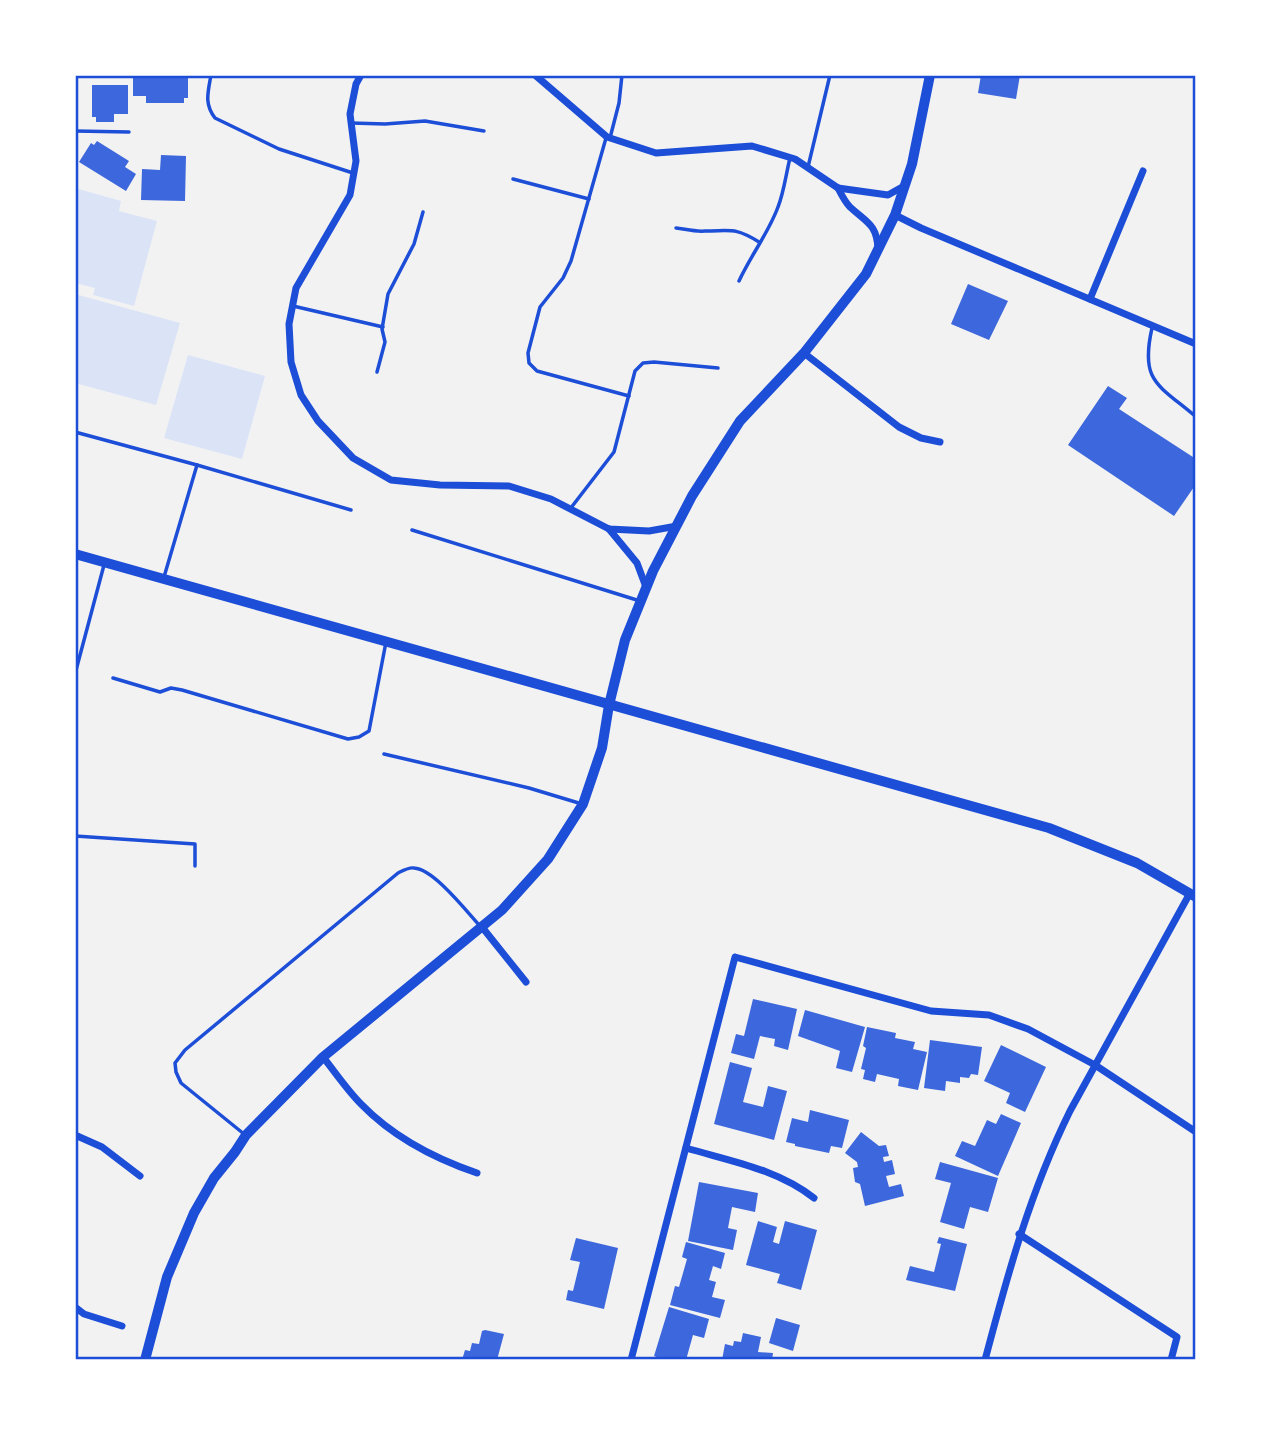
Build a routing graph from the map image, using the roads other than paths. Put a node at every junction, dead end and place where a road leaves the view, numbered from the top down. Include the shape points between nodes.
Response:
1 (211, 75) edge
2 (361, 75) edge
3 (535, 75) edge
4 (622, 75) edge
5 (821, 75) edge
6 (930, 75) edge
7 (829, 76) edge
8 (351, 123) junction
9 (75, 131) edge
10 (484, 131) dead end
11 (130, 132) dead end
12 (609, 137) junction
13 (790, 158) junction
14 (808, 167) junction
15 (1143, 171) dead end
16 (354, 173) junction
17 (513, 178) dead end
18 (905, 186) junction
19 (838, 188) junction
20 (589, 199) junction
21 (423, 212) dead end
22 (895, 215) junction
23 (676, 228) dead end
24 (759, 242) junction
25 (878, 252) junction
26 (739, 281) dead end
27 (1090, 299) junction
28 (293, 306) junction
29 (1153, 326) junction
30 (383, 327) junction
31 (1196, 344) edge
32 (804, 353) junction
33 (718, 368) dead end
34 (377, 372) dead end
35 (629, 396) junction
36 (1195, 416) edge
37 (75, 432) edge
38 (940, 442) dead end
39 (197, 465) junction
40 (570, 509) junction
41 (351, 510) dead end
42 (677, 526) junction
43 (610, 529) junction
44 (412, 530) dead end
45 (75, 554) edge
46 (104, 563) junction
47 (164, 579) junction
48 (646, 587) junction
49 (639, 601) junction
50 (387, 641) junction
51 (76, 668) edge
52 (75, 674) edge
53 (113, 678) dead end
54 (609, 705) junction
55 (384, 754) dead end
56 (583, 804) junction
57 (75, 836) edge
58 (195, 866) dead end
59 (1193, 895) edge
60 (482, 927) junction
61 (526, 982) dead end
62 (323, 1057) junction
63 (1095, 1065) junction
64 (1196, 1132) edge
65 (75, 1135) edge
66 (246, 1135) junction
67 (685, 1148) junction
68 (477, 1173) dead end
69 (140, 1176) dead end
70 (814, 1198) dead end
71 (1020, 1234) junction
72 (75, 1307) edge
73 (122, 1326) dead end
74 (145, 1360) edge
75 (631, 1360) edge
76 (985, 1360) edge
77 (1171, 1360) edge

1 - 16 lane via 207,100 215,118 279,149
2 - 8 street
3 - 12 street
4 - 12 lane
5 - 7 lane
6 - 18 street
7 - 14 lane
8 - 10 lane via 425,121
8 - 16 street
9 - 11 lane
12 - 13 street via 656,153 752,146
12 - 20 lane
13 - 14 street
13 - 24 lane via 779,205
14 - 19 street
15 - 27 street
16 - 28 street via 350,195 296,288
17 - 20 lane
18 - 19 street via 888,195
18 - 22 street
19 - 25 street via 848,206 872,226
20 - 35 lane via 571,261 540,307 529,363 537,371
21 - 30 lane via 414,244 388,294
22 - 25 street
22 - 27 street
23 - 24 lane via 728,229
24 - 26 lane
25 - 32 street via 849,298
27 - 29 street
28 - 30 lane
28 - 40 street via 291,362 301,394 318,421 352,458 391,480 509,486
29 - 31 street
29 - 36 lane via 1147,366 1157,384
30 - 34 lane via 385,342
32 - 38 street via 900,428
32 - 42 street via 740,421
33 - 35 lane via 643,363 635,371
35 - 40 lane via 614,452
37 - 39 lane
39 - 41 lane
39 - 47 lane
40 - 43 street
42 - 43 street via 649,531
42 - 48 street
43 - 48 street via 637,563
44 - 49 lane
45 - 46 street
46 - 47 street
46 - 51 lane
47 - 50 street
48 - 49 street
49 - 54 street
50 - 53 lane via 369,731 348,739 182,690 160,692
50 - 54 street
51 - 52 lane
54 - 56 street
54 - 59 street via 1049,828 1137,863
55 - 56 lane
56 - 60 street via 548,859
57 - 58 lane via 195,844
59 - 63 street
60 - 61 street
60 - 62 street
60 - 66 lane via 430,874 414,867 406,869 185,1050 175,1063 181,1083
62 - 66 street
62 - 68 street via 379,1121 424,1151
63 - 64 street
63 - 67 street via 1000,1018 931,1011 735,957
63 - 71 street via 1052,1148
65 - 69 street via 102,1147
66 - 74 street via 194,1213 167,1277
67 - 70 street via 778,1175
67 - 75 street
71 - 76 street
71 - 77 street via 1177,1337
72 - 73 street

